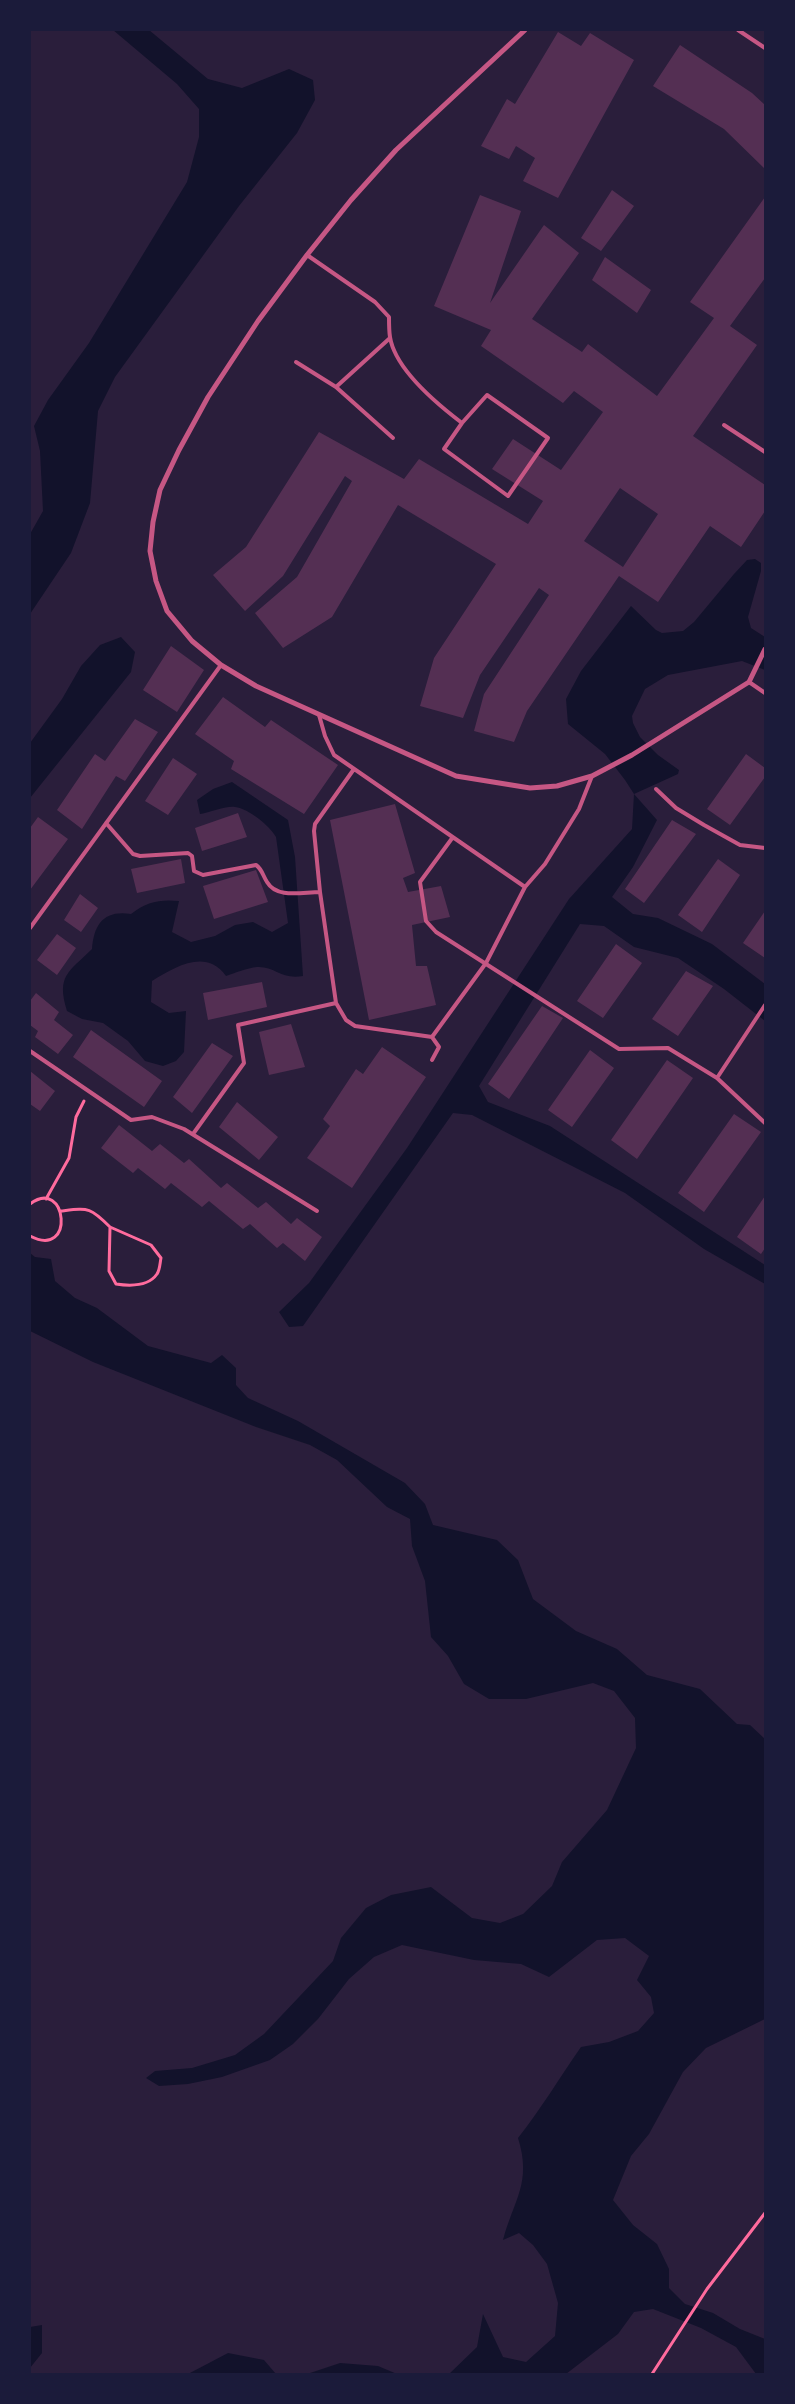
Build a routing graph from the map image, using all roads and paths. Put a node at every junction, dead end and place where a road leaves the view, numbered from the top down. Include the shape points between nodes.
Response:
1 (525, 30) edge
2 (738, 30) edge
3 (765, 48) edge
4 (307, 255) junction
5 (390, 338) junction
6 (296, 362) dead end
7 (336, 387) junction
8 (462, 423) junction
9 (724, 425) dead end
10 (393, 438) dead end
11 (765, 452) edge
12 (765, 649) edge
13 (221, 665) junction
14 (749, 682) junction
15 (765, 694) edge
16 (319, 715) junction
17 (354, 769) junction
18 (592, 776) junction
19 (656, 789) dead end
20 (106, 823) junction
21 (453, 837) junction
22 (765, 848) edge
23 (525, 887) junction
24 (320, 892) junction
25 (30, 928) edge
26 (486, 963) junction
27 (336, 1003) junction
28 (765, 1005) edge
29 (432, 1037) junction
30 (30, 1050) edge
31 (432, 1060) dead end
32 (717, 1078) junction
33 (90, 1092) junction
34 (765, 1124) edge
35 (193, 1134) junction
36 (46, 1199) junction
37 (30, 1204) edge
38 (61, 1211) junction
39 (317, 1211) dead end
40 (110, 1227) junction
41 (30, 1236) edge
42 (765, 2214) edge
43 (652, 2374) edge

1 - 4 street via 396,150
2 - 3 lane
4 - 5 lane via 374,302 388,317
4 - 13 street via 208,397 160,490 153,522 150,551 166,611 192,641
5 - 7 lane
5 - 8 lane via 396,354 416,382 438,405
6 - 7 lane
7 - 10 lane
8 - 8 lane via 444,449 508,496 548,438 488,395
9 - 11 lane
12 - 14 street
13 - 16 street via 256,686
13 - 20 lane
14 - 15 lane
14 - 18 street via 632,755
16 - 17 lane via 334,754
16 - 18 street via 456,776 530,788 557,786
17 - 21 lane
17 - 24 lane via 315,824
18 - 23 lane via 574,817 545,864
19 - 22 lane via 676,808 740,845
20 - 24 lane via 133,854 188,853 192,856 194,871 202,875 256,865 270,888 277,892
20 - 25 lane
21 - 23 lane
21 - 26 lane via 420,882 426,921 436,932
23 - 26 lane
24 - 27 lane
26 - 29 lane
26 - 32 lane via 619,1049 668,1048
27 - 29 lane via 346,1020 355,1026
27 - 35 lane via 238,1025 244,1063
28 - 32 lane
29 - 31 lane via 439,1047
30 - 33 lane
32 - 34 lane
33 - 35 lane via 131,1120 152,1117
33 - 36 path via 76,1117 69,1158
35 - 39 lane
36 - 37 path
36 - 38 path
38 - 40 path via 87,1208
38 - 41 path via 62,1224 56,1236 43,1240
40 - 40 path via 109,1271 116,1284 132,1286 157,1274 162,1258 151,1245
42 - 43 path via 699,2301

